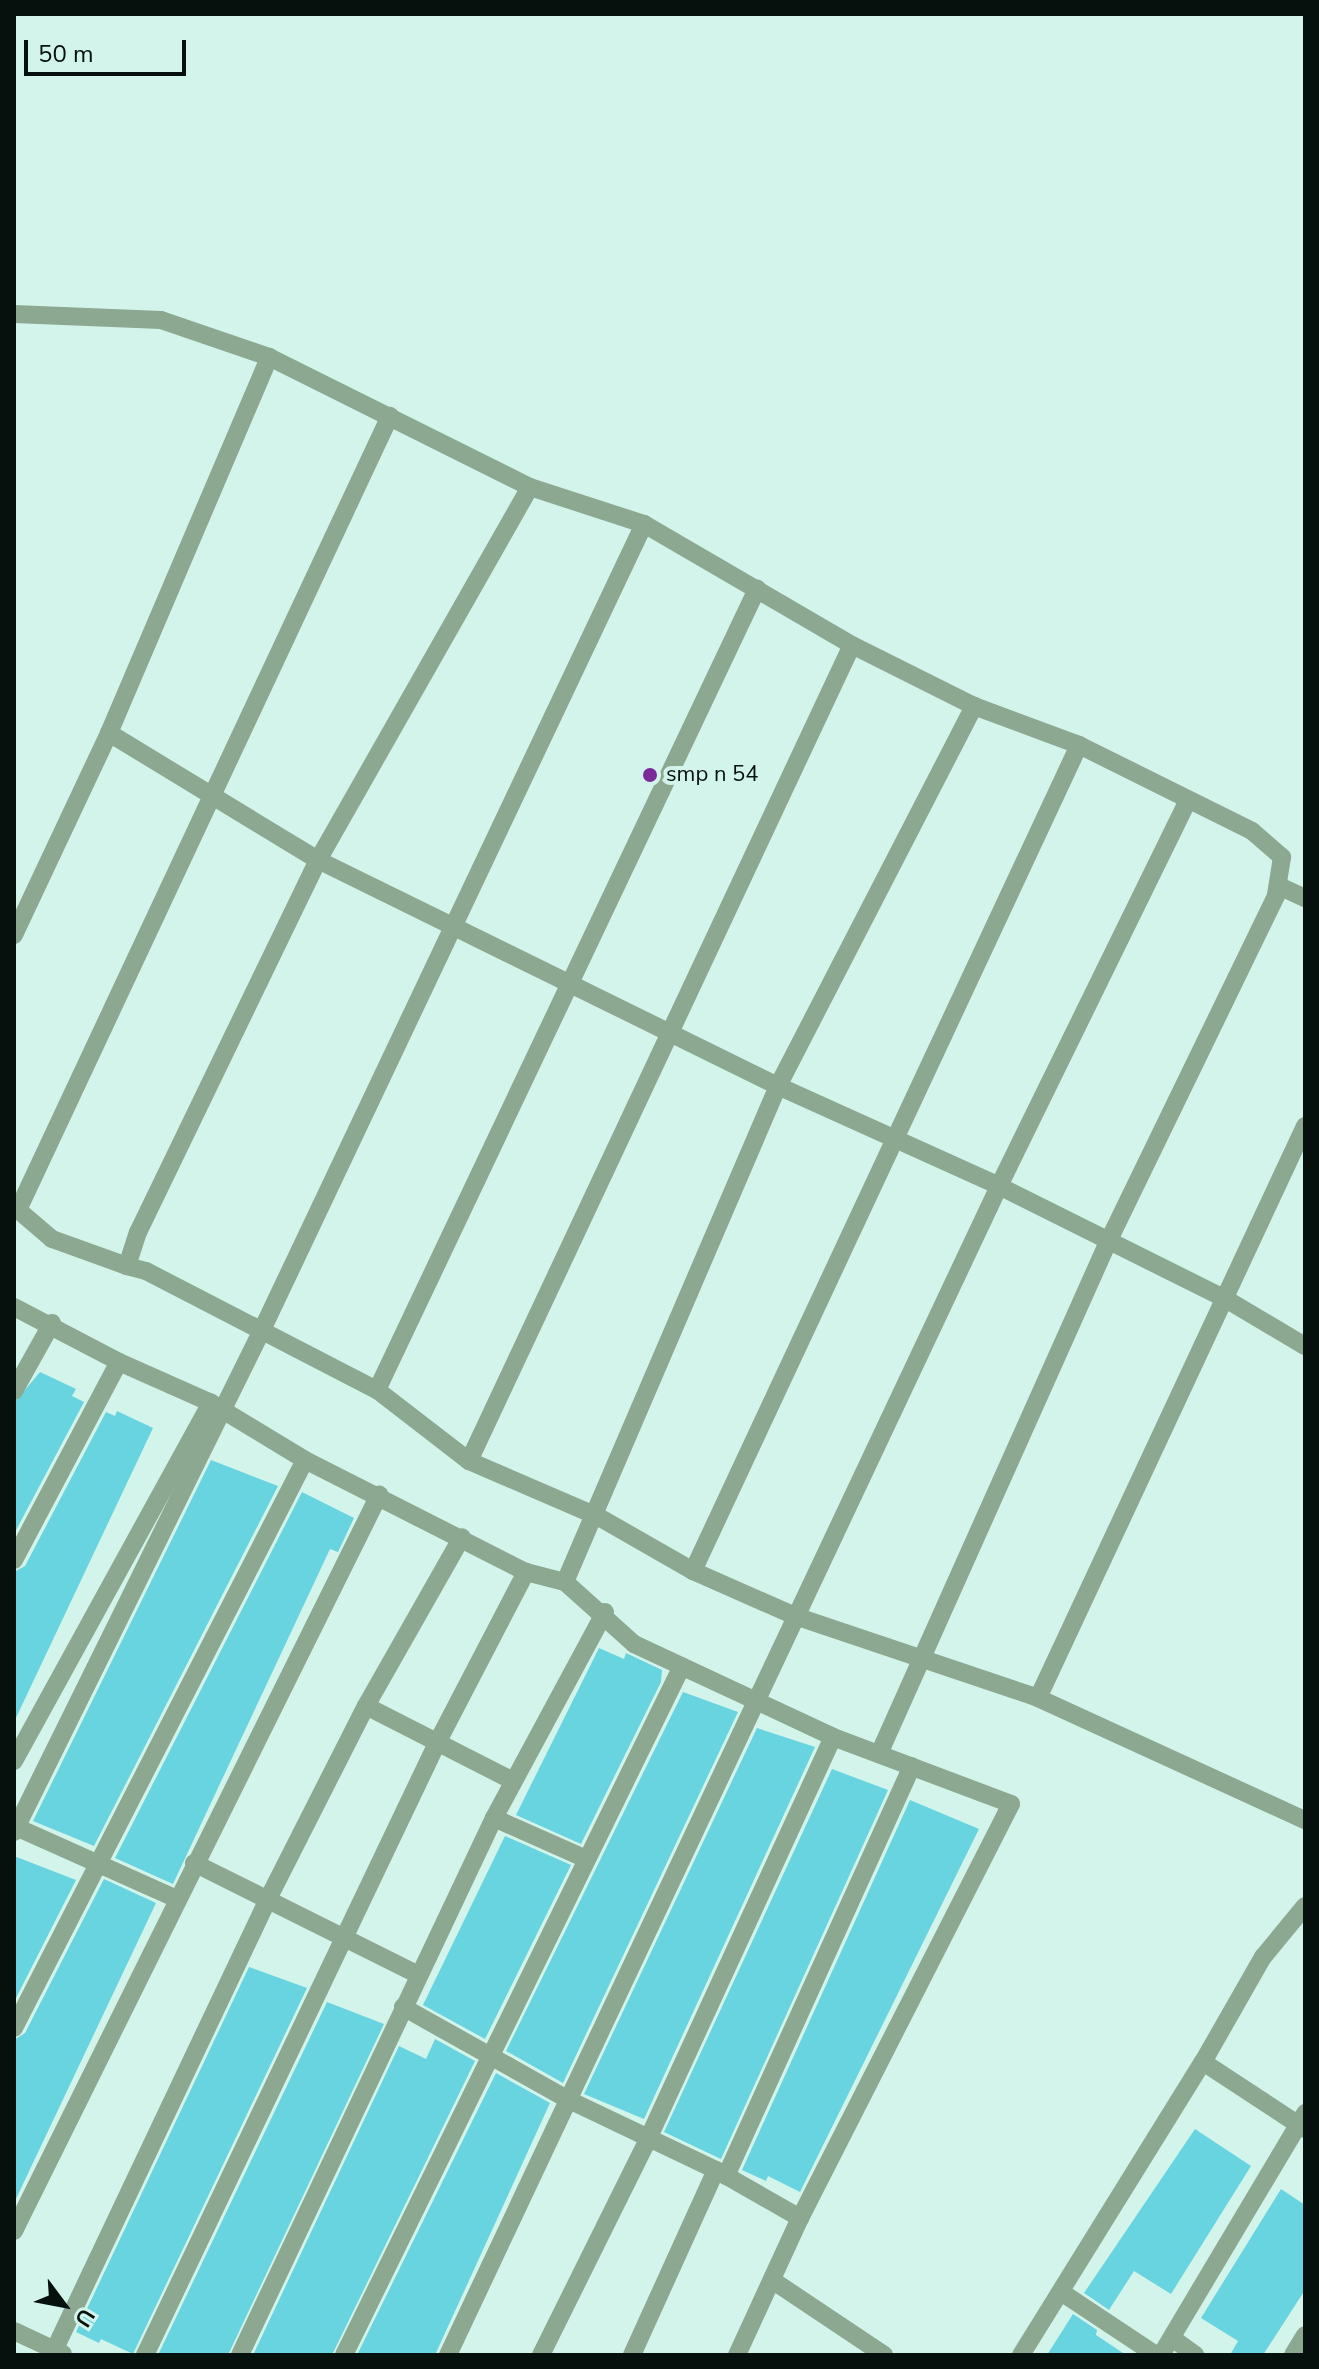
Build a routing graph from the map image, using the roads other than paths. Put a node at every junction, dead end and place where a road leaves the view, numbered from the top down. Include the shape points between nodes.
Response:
1 (14, 314) edge
2 (269, 357) junction
3 (390, 416) junction
4 (530, 487) junction
5 (644, 524) junction
6 (757, 589) junction
7 (852, 645) junction
8 (974, 706) junction
9 (109, 733) junction
10 (1079, 745) junction
11 (211, 799) junction
12 (1188, 801) junction
13 (318, 860) junction
14 (1279, 886) junction
15 (1305, 898) edge
16 (450, 926) junction
17 (14, 935) edge
18 (568, 984) junction
19 (671, 1034) junction
20 (778, 1086) junction
21 (1305, 1126) edge
22 (893, 1140) junction
23 (999, 1186) junction
24 (16, 1209) edge
25 (1108, 1242) junction
26 (127, 1266) junction
27 (1224, 1298) junction
28 (14, 1307) edge
29 (52, 1323) junction
30 (262, 1330) junction
31 (1305, 1346) edge
32 (119, 1362) junction
33 (377, 1390) junction
34 (14, 1391) edge
35 (215, 1407) junction
36 (305, 1460) junction
37 (469, 1461) junction
38 (379, 1495) junction
39 (597, 1516) junction
40 (462, 1537) junction
41 (14, 1560) edge
42 (693, 1571) junction
43 (526, 1572) junction
44 (565, 1582) junction
45 (605, 1612) junction
46 (795, 1616) junction
47 (921, 1660) junction
48 (682, 1666) junction
49 (1038, 1698) junction
50 (758, 1702) junction
51 (366, 1706) junction
52 (833, 1737) junction
53 (437, 1743) junction
54 (879, 1754) junction
55 (14, 1761) edge
56 (912, 1766) junction
57 (513, 1781) junction
58 (494, 1818) junction
59 (1305, 1820) edge
60 (15, 1830) edge
61 (586, 1859) junction
62 (96, 1860) junction
63 (194, 1863) junction
64 (177, 1899) junction
65 (268, 1899) junction
66 (1305, 1906) edge
67 (342, 1938) junction
68 (419, 1975) junction
69 (403, 2007) junction
70 (14, 2028) edge
71 (489, 2055) junction
72 (1203, 2062) junction
73 (569, 2100) junction
74 (1303, 2122) edge
75 (649, 2137) junction
76 (721, 2173) junction
77 (800, 2218) junction
78 (14, 2231) edge
79 (772, 2280) junction
80 (1061, 2292) junction
81 (14, 2331) edge
82 (1305, 2335) edge
83 (1172, 2338) junction
84 (57, 2353) edge
85 (145, 2355) edge
86 (240, 2355) edge
87 (344, 2355) edge
88 (448, 2355) edge
89 (541, 2355) edge
90 (632, 2355) edge
91 (737, 2355) edge
92 (884, 2355) edge
93 (1021, 2355) edge
94 (1159, 2355) edge
95 (1195, 2355) edge
96 (1293, 2355) edge

1 - 2 street via 161,320
2 - 3 street
2 - 9 street
3 - 4 street
3 - 11 street
4 - 5 street
4 - 13 street
5 - 6 street
5 - 16 street
6 - 7 street
6 - 18 street
7 - 8 street
7 - 19 street
8 - 10 street
8 - 20 street
9 - 11 street
9 - 17 street
10 - 12 street
10 - 22 street
11 - 13 street
11 - 24 street
12 - 14 street via 1252,831 1275,849 1282,857
12 - 23 street
13 - 16 street
13 - 26 street via 138,1232
14 - 15 street
14 - 25 street
16 - 18 street
16 - 30 street
18 - 19 street
18 - 33 street
19 - 20 street
19 - 37 street
20 - 22 street
20 - 39 street
21 - 27 street
22 - 23 street
22 - 42 street
23 - 25 street
23 - 46 street
24 - 26 street via 64,1245
25 - 27 street
25 - 47 street
26 - 30 street
27 - 31 street
27 - 49 street
28 - 29 street
29 - 32 street
29 - 34 street
30 - 33 street
30 - 35 street
32 - 35 street
32 - 41 street
33 - 37 street
35 - 36 street
35 - 55 street
35 - 60 street
36 - 38 street
36 - 62 street
37 - 39 street
38 - 40 street
38 - 63 street
39 - 42 street
39 - 44 street
40 - 43 street
40 - 51 street
42 - 46 street
43 - 44 street
43 - 53 street
44 - 45 street
45 - 48 street via 634,1644
45 - 57 street
46 - 47 street
46 - 50 street
47 - 49 street
47 - 54 street
48 - 50 street
48 - 61 street
49 - 59 street
50 - 52 street
50 - 73 street
51 - 53 street
51 - 65 street
52 - 54 street
52 - 75 street
53 - 57 street
53 - 67 street
54 - 56 street
56 - 76 street
56 - 77 street via 1011,1804
57 - 58 street
58 - 61 street
58 - 68 street
60 - 62 street
61 - 71 street
62 - 64 street
62 - 70 street
63 - 64 street
63 - 65 street
64 - 78 street
65 - 67 street
65 - 84 street
66 - 72 street via 1263,1957
67 - 68 street
67 - 85 street
68 - 69 street
69 - 71 street
69 - 86 street
71 - 73 street
71 - 87 street
72 - 74 street
72 - 80 street
73 - 75 street
73 - 88 street
74 - 83 street
75 - 76 street
75 - 89 street
76 - 77 street
76 - 90 street
77 - 79 street
79 - 91 street
79 - 92 street
80 - 93 street
80 - 94 street
81 - 84 street
82 - 96 street
83 - 94 street
83 - 95 street

